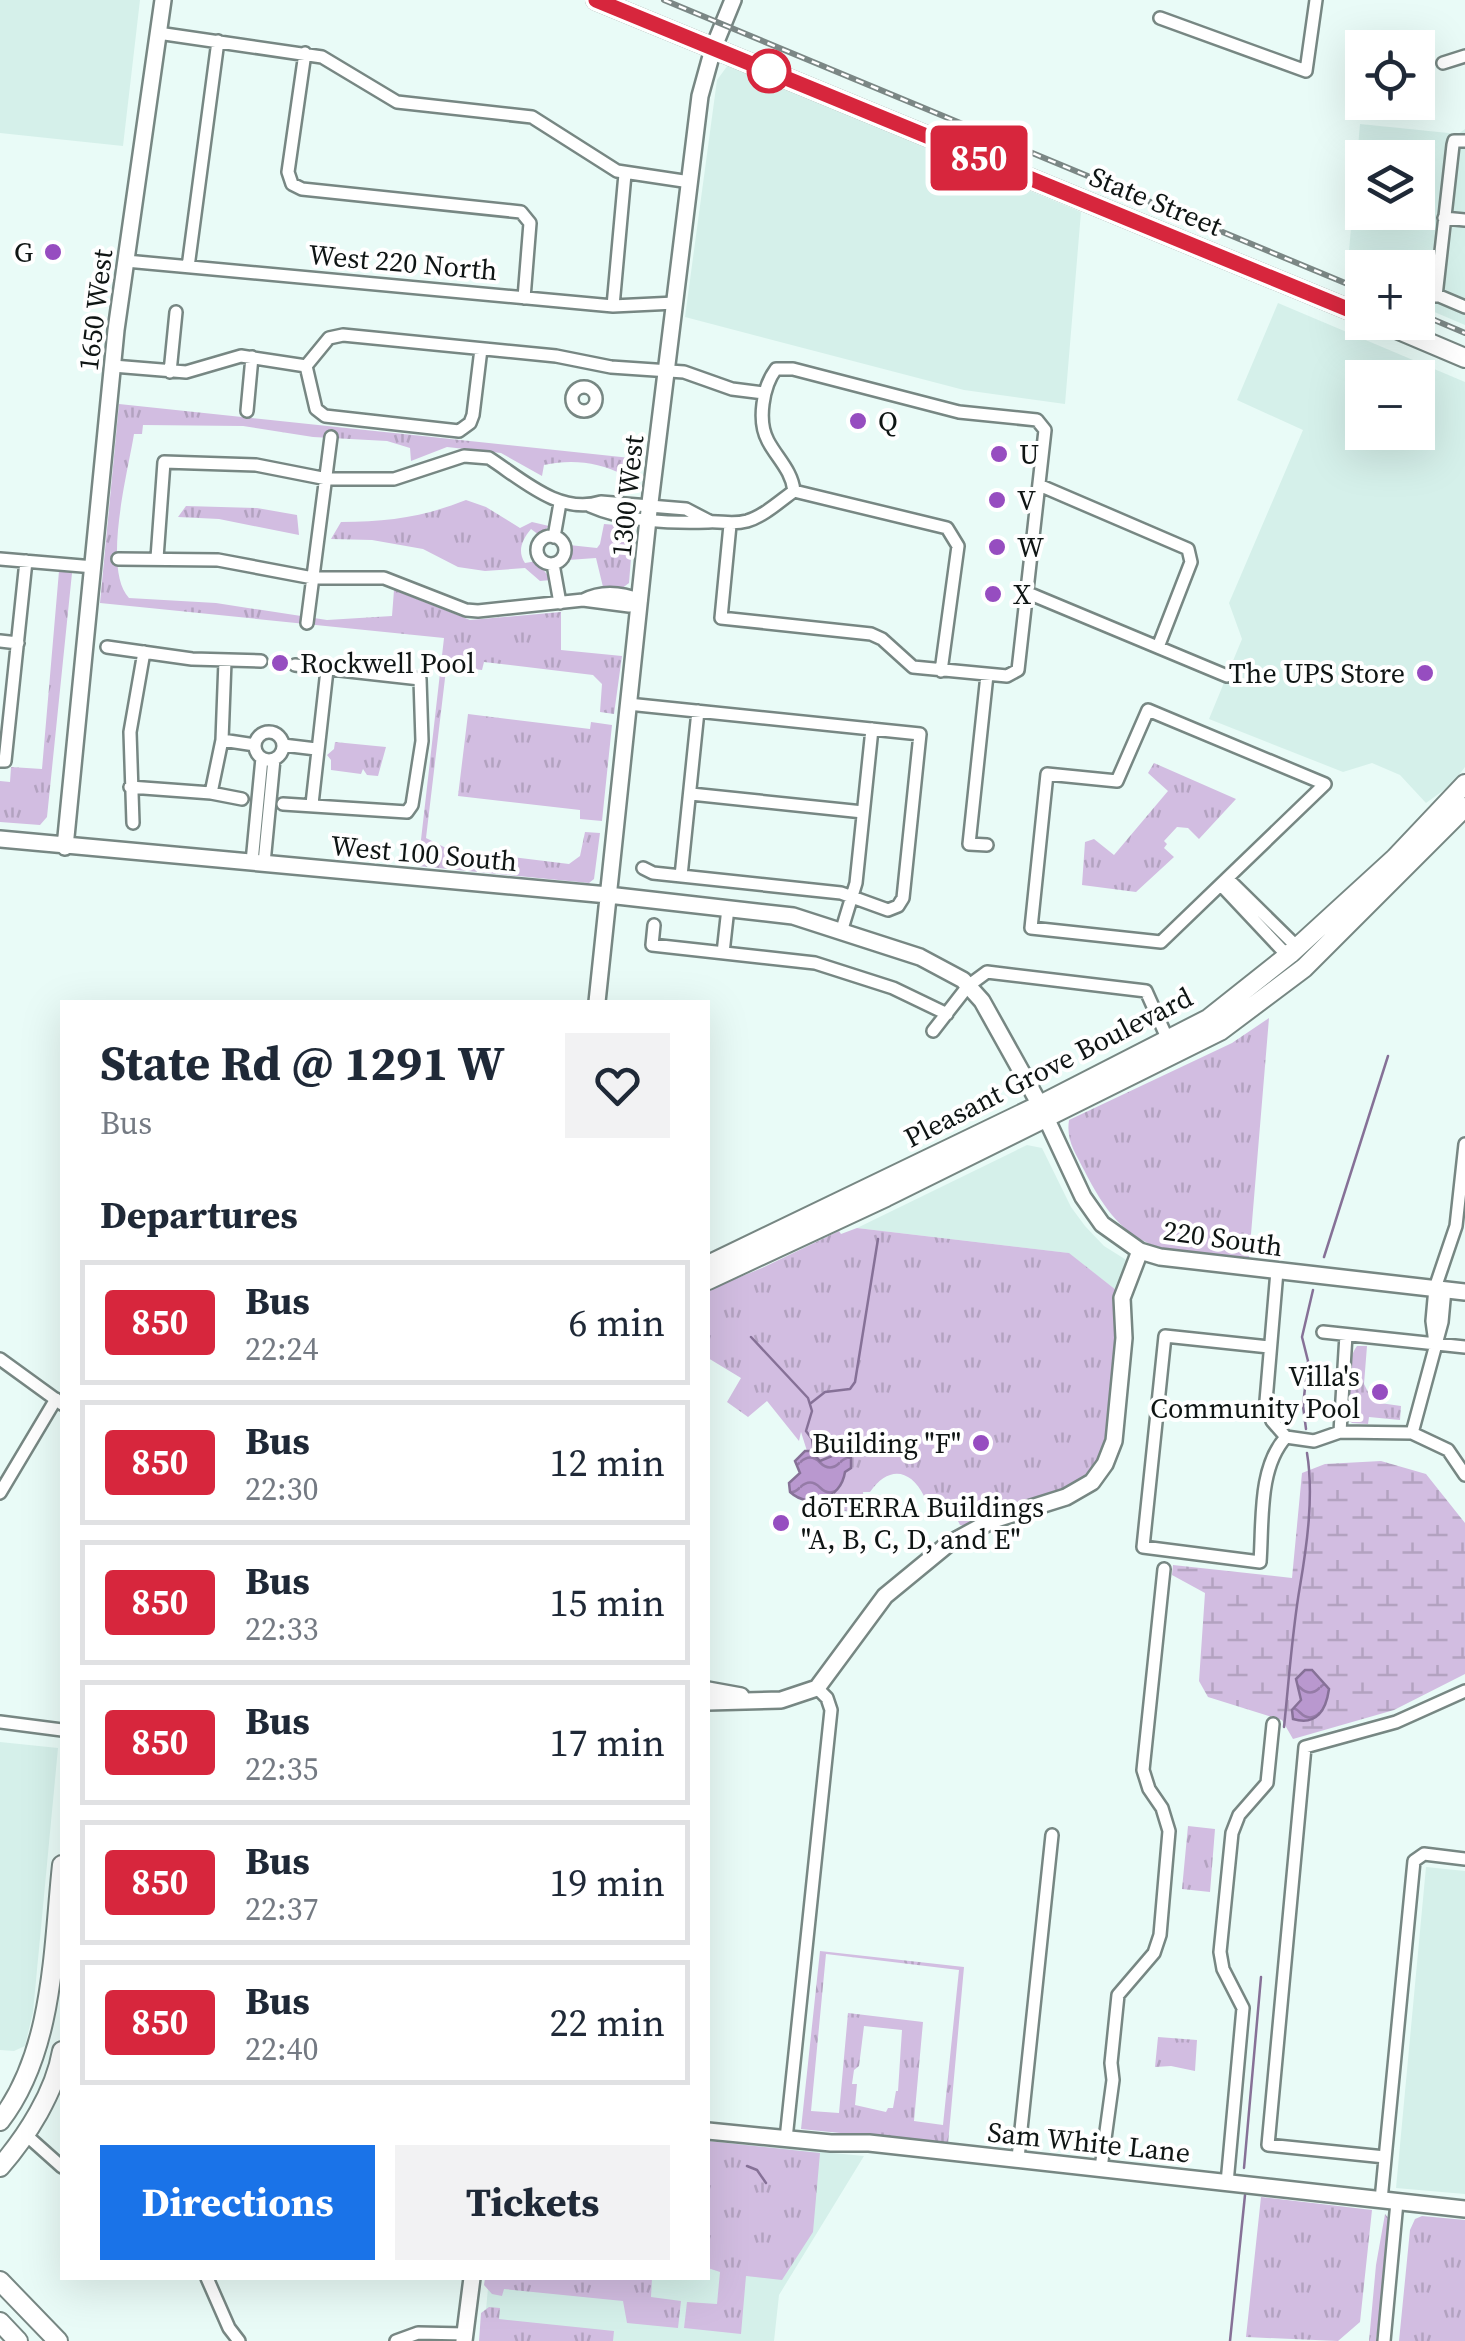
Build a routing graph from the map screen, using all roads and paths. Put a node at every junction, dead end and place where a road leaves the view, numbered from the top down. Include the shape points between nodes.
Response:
1 (162, 0) edge
2 (596, 0) edge
3 (733, 0) edge
4 (1316, 0) edge
5 (1160, 18) dead end
6 (158, 34) junction
7 (218, 41) junction
8 (713, 48) junction
9 (306, 53) junction
10 (1465, 56) edge
11 (1444, 62) dead end
12 (1465, 142) edge
13 (625, 174) junction
14 (690, 182) junction
15 (1444, 218) junction
16 (1465, 220) edge
17 (126, 261) junction
18 (188, 267) junction
19 (1436, 296) joint
20 (524, 298) junction
21 (675, 303) junction
22 (612, 306) junction
23 (1465, 307) edge
24 (1345, 308) edge
25 (176, 312) dead end
26 (1422, 340) edge
27 (481, 349) junction
28 (252, 357) junction
29 (1465, 358) edge
30 (589, 364) junction
31 (113, 366) junction
32 (306, 366) junction
33 (667, 370) junction
34 (170, 372) junction
35 (586, 387) dead end
36 (764, 393) junction
37 (248, 411) dead end
38 (332, 437) dead end
39 (328, 479) junction
40 (1039, 485) junction
41 (794, 492) junction
42 (560, 503) junction
43 (649, 513) junction
44 (730, 525) junction
45 (554, 537) junction
46 (0, 558) edge
47 (156, 558) junction
48 (118, 559) dead end
49 (26, 561) junction
50 (553, 564) junction
51 (94, 568) junction
52 (313, 578) junction
53 (1028, 593) junction
54 (641, 600) junction
55 (560, 603) junction
56 (307, 624) dead end
57 (0, 641) edge
58 (18, 643) junction
59 (107, 647) dead end
60 (1158, 647) junction
61 (144, 652) junction
62 (224, 661) junction
63 (261, 661) dead end
64 (295, 665) dead end
65 (327, 670) junction
66 (941, 670) junction
67 (987, 675) junction
68 (1227, 676) dead end
69 (628, 704) junction
70 (698, 711) junction
71 (872, 729) junction
72 (222, 740) junction
73 (255, 745) junction
74 (283, 745) junction
75 (316, 749) junction
76 (268, 758) junction
77 (2, 761) edge
78 (1465, 784) edge
79 (130, 787) junction
80 (211, 793) junction
81 (691, 794) junction
82 (242, 799) dead end
83 (283, 804) dead end
84 (312, 804) junction
85 (1465, 807) edge
86 (864, 812) junction
87 (133, 823) dead end
88 (0, 839) edge
89 (987, 845) dead end
90 (65, 847) junction
91 (258, 862) junction
92 (642, 868) dead end
93 (681, 876) junction
94 (1224, 882) junction
95 (608, 895) junction
96 (853, 898) junction
97 (728, 908) junction
98 (654, 924) dead end
99 (842, 929) junction
100 (724, 953) junction
101 (1300, 957) junction
102 (968, 986) junction
103 (596, 1000) edge
104 (947, 1014) junction
105 (933, 1032) dead end
106 (1168, 1040) junction
107 (1044, 1112) junction
108 (1465, 1144) edge
109 (1463, 1189) edge
110 (1140, 1251) junction
111 (710, 1265) edge
112 (1278, 1271) junction
113 (710, 1279) edge
114 (1440, 1289) junction
115 (1465, 1292) edge
116 (1322, 1332) dead end
117 (1346, 1334) junction
118 (1435, 1344) junction
119 (1465, 1346) edge
120 (1269, 1347) junction
121 (0, 1359) edge
122 (59, 1402) edge
123 (1340, 1432) junction
124 (1412, 1432) junction
125 (1286, 1437) junction
126 (1463, 1468) edge
127 (0, 1493) edge
128 (1164, 1569) dead end
129 (818, 1688) junction
130 (710, 1690) edge
131 (1465, 1691) edge
132 (759, 1700) junction
133 (710, 1702) edge
134 (0, 1722) edge
135 (1272, 1724) dead end
136 (60, 1730) edge
137 (1052, 1835) dead end
138 (1465, 1858) edge
139 (60, 1880) edge
140 (56, 2081) edge
141 (0, 2121) edge
142 (710, 2131) edge
143 (26, 2134) junction
144 (786, 2139) junction
145 (1018, 2158) junction
146 (1385, 2158) junction
147 (60, 2165) edge
148 (0, 2167) edge
149 (1101, 2168) junction
150 (1226, 2183) junction
151 (1389, 2201) junction
152 (1465, 2209) edge
153 (208, 2280) edge
154 (472, 2280) edge
155 (0, 2281) edge
156 (0, 2322) edge
157 (464, 2338) edge
158 (18, 2341) edge
159 (58, 2341) edge
160 (239, 2341) edge
161 (396, 2341) edge
162 (1384, 2341) edge

1 - 6 street, 1650 West
2 - 8 main road, State Street
3 - 8 street, 1300 West
4 - 5 street via 1306,71
6 - 7 street
6 - 17 street, 1650 West
7 - 9 street
7 - 18 street
8 - 14 street, 1300 West
8 - 24 main road, State Street
9 - 13 street via 397,102 532,116
9 - 20 street via 288,172 292,184 525,214 530,223
10 - 11 street
12 - 15 street via 1454,140
13 - 14 street
13 - 22 street
14 - 21 street, 1300 West
15 - 16 street
15 - 19 street
17 - 18 street, West 220 North
17 - 31 street, 1650 West
18 - 20 street, West 220 North
19 - 23 street
20 - 22 street, West 220 North
21 - 22 street, West 220 North
21 - 33 street, 1300 West
25 - 34 street
26 - 29 main road
27 - 30 street
27 - 32 street via 342,335 330,338
27 - 32 street via 470,424 460,431 320,413
28 - 32 street
28 - 34 street
28 - 37 street
30 - 33 street
30 - 35 street
31 - 34 street
31 - 51 street, 1650 West
33 - 36 street
33 - 43 street, 1300 West
36 - 40 street via 776,370 793,369 958,412 1037,420 1045,430
36 - 41 street via 765,437
38 - 39 street
39 - 42 street via 394,479 478,456
39 - 47 street via 256,465 164,462
39 - 52 street
40 - 53 street
40 - 60 street via 1188,549 1191,562
41 - 44 street via 752,520
41 - 66 street via 953,533 958,546
42 - 43 street via 609,514
42 - 45 street
43 - 44 street via 687,525
43 - 54 street, 1300 West
44 - 66 street via 720,618 871,634 913,667
45 - 50 street via 565,550
45 - 50 street via 538,548 542,560
46 - 49 street
47 - 48 street
47 - 52 street via 218,560
49 - 51 street
49 - 58 street
50 - 55 street
51 - 90 street, 1650 West
52 - 55 street via 384,578 466,610
52 - 56 street
53 - 60 street
53 - 67 street via 1018,670
54 - 55 street via 629,606
54 - 69 street, 1300 West
57 - 58 street
58 - 77 street
59 - 61 street
60 - 68 street
61 - 62 street
61 - 79 street via 130,732
62 - 63 street
62 - 72 street
64 - 65 street
65 - 75 street
65 - 84 street via 420,679 422,740 408,812
66 - 67 street
67 - 89 street via 969,844
69 - 70 street
69 - 95 street, 1300 West
70 - 71 street
70 - 81 street
71 - 86 street
71 - 96 street via 920,734 902,898 888,910
72 - 73 street
72 - 80 street
73 - 74 street via 271,732
73 - 76 street
74 - 75 street
74 - 76 street
75 - 84 street
76 - 91 street
78 - 101 main road, Pleasant Grove Boulevard
79 - 80 street
79 - 87 street
80 - 82 street
81 - 86 street
81 - 93 street
83 - 84 street
85 - 101 main road, Pleasant Grove Boulevard
86 - 96 street
88 - 90 street, West 100 South
90 - 91 street, West 100 South
91 - 95 street, West 100 South
92 - 93 street
93 - 96 street
94 - 94 street via 1161,942 1031,928 1047,774 1118,781 1148,710 1325,784
94 - 101 street via 1274,933 1292,942
95 - 97 street, West 100 South
95 - 103 street, 1300 West
96 - 99 street
97 - 99 street, West 100 South
97 - 100 street
98 - 100 street via 652,945
99 - 102 street, West 100 South via 936,962
100 - 104 street via 815,962
101 - 106 main road, Pleasant Grove Boulevard
101 - 107 main road, Pleasant Grove Boulevard via 1220,1031
102 - 104 street
102 - 106 street via 987,972 1146,991
102 - 107 street, 220 South
104 - 105 street
106 - 107 main road, Pleasant Grove Boulevard
107 - 110 street, 220 South via 1083,1197 1102,1224
107 - 111 main road, Pleasant Grove Boulevard
107 - 113 main road, Pleasant Grove Boulevard
108 - 109 street
109 - 114 street
110 - 112 street, 220 South
110 - 129 street via 1122,1298 1114,1440 1096,1477 1075,1494 994,1520 918,1566 873,1610
112 - 114 street, 220 South
112 - 120 street
114 - 115 street, 220 South
114 - 118 street
116 - 117 street
117 - 118 street
117 - 123 street
118 - 119 street
118 - 124 street
120 - 125 street via 1266,1400
120 - 125 street via 1165,1336 1143,1547 1260,1562 1267,1473
121 - 122 street
122 - 127 street
123 - 124 street
123 - 125 street via 1314,1441
124 - 126 street via 1448,1450
128 - 149 street via 1143,1770 1169,1831 1160,1935 1154,1953 1118,1995
129 - 132 street
129 - 144 street via 831,1710
130 - 132 street
131 - 146 street via 1396,1722 1305,1747 1268,2145
132 - 133 street
134 - 136 street
135 - 150 street via 1267,1783 1232,1833 1222,1932 1223,1969 1243,2008
137 - 145 street
138 - 146 street via 1420,1855 1414,1861
139 - 141 main road via 41,2026 29,2067
140 - 143 main road
142 - 144 street, Sam White Lane
143 - 147 street
143 - 148 main road
144 - 145 street, Sam White Lane
145 - 149 street, Sam White Lane
146 - 151 street
149 - 150 street, Sam White Lane
150 - 151 street, Sam White Lane
151 - 152 street, Sam White Lane
151 - 162 street
153 - 160 street
154 - 157 street
155 - 159 main road
156 - 158 main road
157 - 161 street via 418,2333

